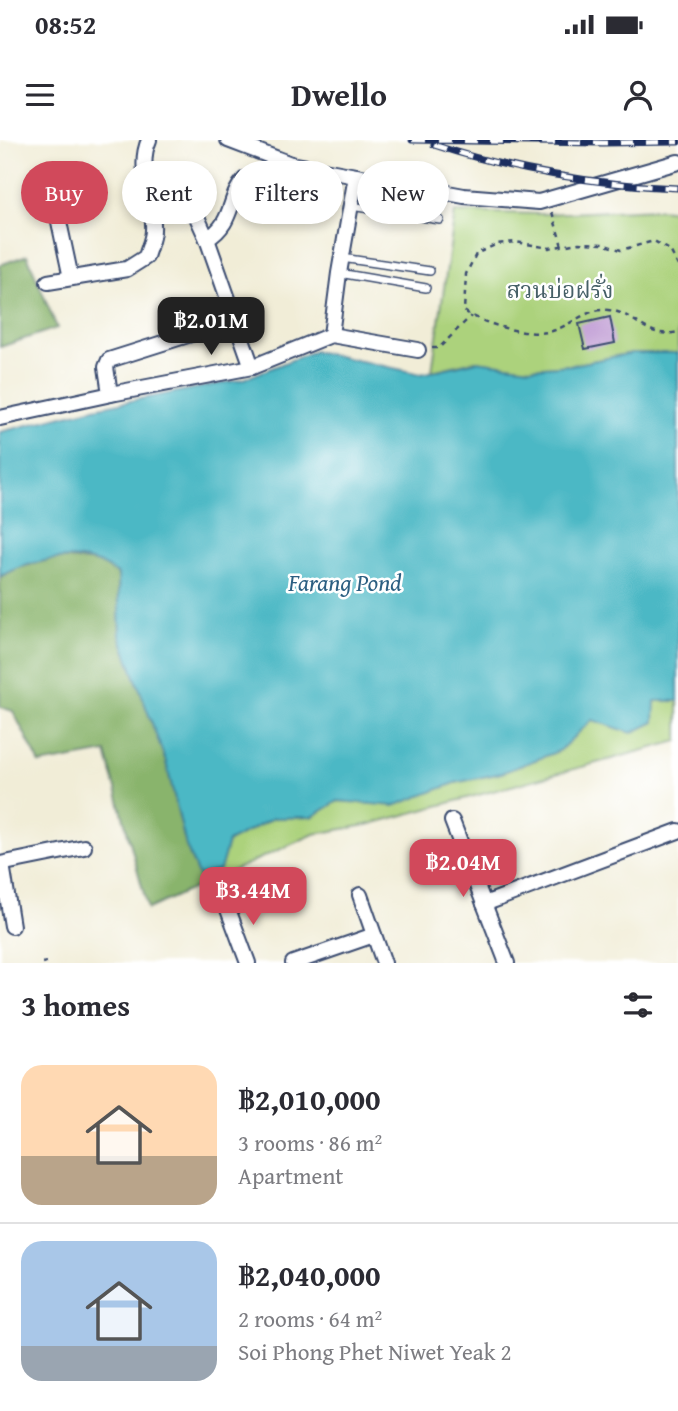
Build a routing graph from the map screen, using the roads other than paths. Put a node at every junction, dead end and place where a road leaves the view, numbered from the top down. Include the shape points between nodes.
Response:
1 (149, 140) edge
2 (228, 140) edge
3 (283, 161) edge
4 (678, 162) edge
5 (343, 174) edge
6 (356, 176) junction
7 (351, 206) junction
8 (357, 207) edge
9 (231, 210) edge
10 (60, 224) edge
11 (200, 224) edge
12 (207, 240) junction
13 (341, 257) junction
14 (430, 271) dead end
15 (339, 272) junction
16 (71, 278) junction
17 (48, 282) dead end
18 (426, 288) dead end
19 (232, 316) junction
20 (331, 335) junction
21 (418, 350) road end
22 (252, 367) junction
23 (110, 394) junction
24 (0, 418) edge
25 (452, 821) dead end
26 (678, 831) edge
27 (84, 847) dead end
28 (1, 864) edge
29 (360, 895) dead end
30 (226, 904) dead end
31 (484, 904) junction
32 (12, 926) dead end
33 (374, 936) junction
34 (248, 963) edge
35 (293, 963) edge
36 (384, 963) edge
37 (508, 963) edge

1 - 16 street via 145,174 153,230 146,257 127,269
2 - 3 street
4 - 6 street via 539,202 464,195
5 - 6 street
6 - 7 street
7 - 8 lane
7 - 13 street
9 - 12 street
10 - 16 street
11 - 12 street
12 - 19 street
13 - 14 lane
13 - 15 street
15 - 18 lane
15 - 20 street
16 - 17 street
19 - 22 street
19 - 23 street via 109,360
20 - 21 street
20 - 22 street
22 - 23 street
23 - 24 street
25 - 31 street
26 - 31 street
27 - 28 street
28 - 32 street
29 - 33 street
30 - 34 street
31 - 37 street
33 - 35 street
33 - 36 street

